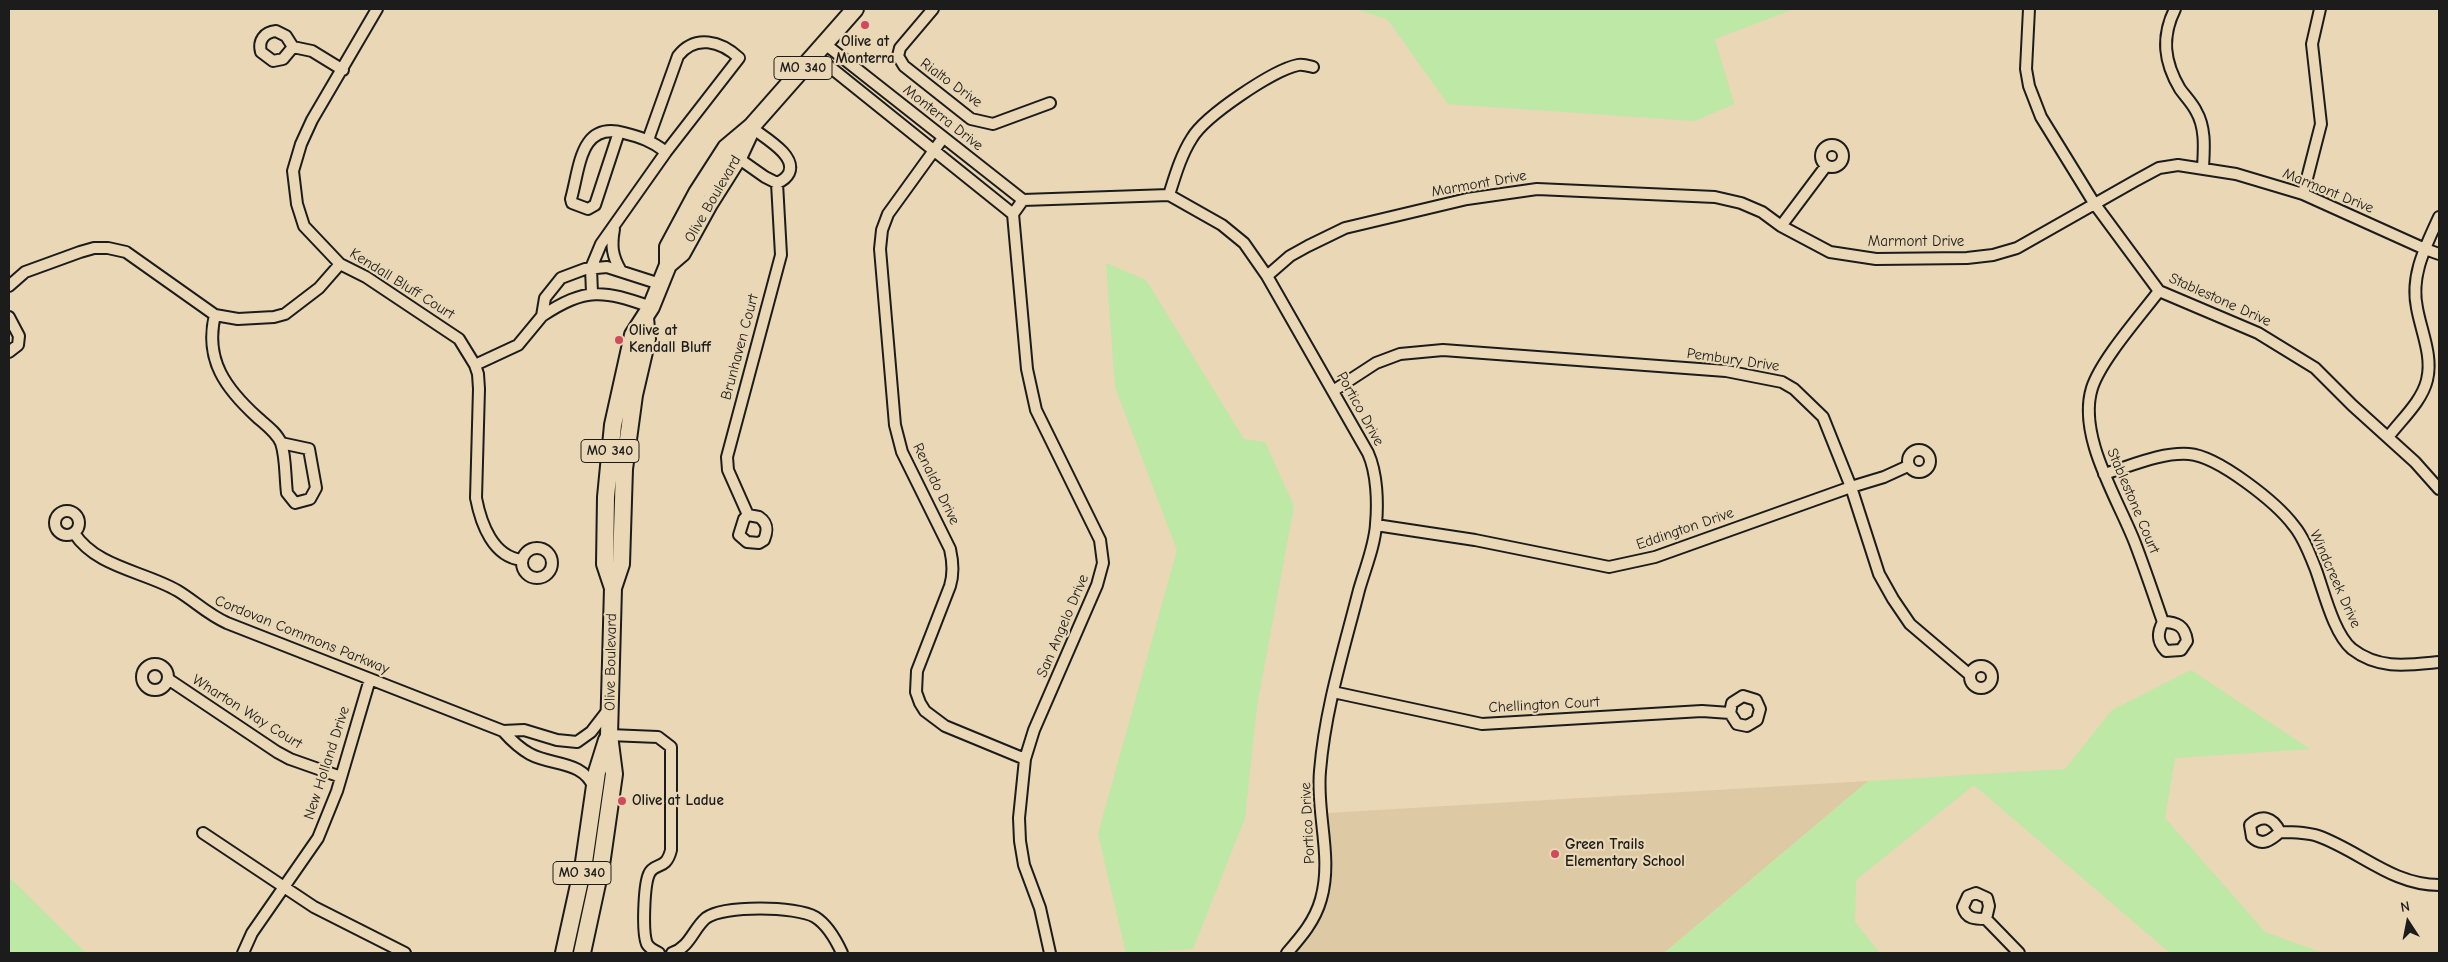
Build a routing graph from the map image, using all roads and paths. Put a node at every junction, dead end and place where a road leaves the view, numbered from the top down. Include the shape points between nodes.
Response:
1 (377, 9) edge
2 (855, 9) edge
3 (933, 9) edge
4 (2029, 9) edge
5 (2175, 9) edge
6 (2320, 9) edge
7 (292, 46) dead end
8 (820, 49) junction
9 (1313, 67) dead end
10 (343, 70) junction
11 (1050, 103) dead end
12 (751, 128) junction
13 (619, 132) junction
14 (943, 138) junction
15 (648, 140) junction
16 (934, 151) junction
17 (666, 152) junction
18 (738, 158) junction
19 (1826, 166) dead end
20 (2203, 168) junction
21 (777, 183) junction
22 (2303, 194) junction
23 (1170, 195) junction
24 (1023, 200) junction
25 (2094, 203) junction
26 (1014, 214) junction
27 (2439, 217) edge
28 (615, 226) junction
29 (1781, 226) junction
30 (2425, 249) junction
31 (2439, 254) edge
32 (340, 264) junction
33 (668, 266) junction
34 (591, 268) junction
35 (621, 271) junction
36 (1267, 276) junction
37 (660, 284) junction
38 (9, 286) edge
39 (2159, 291) junction
40 (592, 293) junction
41 (648, 313) junction
42 (214, 315) junction
43 (542, 316) junction
44 (9, 317) edge
45 (9, 352) edge
46 (475, 365) junction
47 (1333, 391) junction
48 (2388, 436) junction
49 (281, 443) junction
50 (1908, 466) dead end
51 (2104, 474) junction
52 (1851, 487) junction
53 (2439, 489) edge
54 (748, 515) dead end
55 (1376, 525) junction
56 (74, 533) dead end
57 (522, 560) dead end
58 (2163, 622) dead end
59 (2439, 662) edge
60 (1970, 675) dead end
61 (168, 679) dead end
62 (370, 679) junction
63 (1333, 692) junction
64 (610, 707) junction
65 (1730, 713) dead end
66 (503, 731) junction
67 (609, 735) junction
68 (1025, 759) junction
69 (341, 777) junction
70 (595, 791) junction
71 (2280, 832) dead end
72 (203, 833) dead end
73 (2439, 885) edge
74 (284, 887) junction
75 (1986, 919) dead end
76 (564, 951) edge
77 (243, 953) edge
78 (405, 953) edge
79 (582, 953) edge
80 (659, 953) edge
81 (672, 953) edge
82 (842, 953) edge
83 (1050, 953) edge
84 (1287, 953) edge
85 (2019, 953) edge

1 - 10 street, Kendall Bluff Court
2 - 8 main road, Olive Boulevard / MO 340
3 - 11 street, Rialto Drive via 900,48 898,56 904,66 972,119 993,124
4 - 25 street, Stablestone Drive via 2026,48 2029,86 2055,142
5 - 20 street via 2167,24 2166,60 2180,88 2197,111 2205,146
6 - 22 street via 2312,44 2321,124
7 - 10 street via 312,51
8 - 12 main road, Olive Boulevard / MO 340
8 - 14 street, Monterra Drive
8 - 16 street, Monterra Drive
9 - 23 street via 1300,64 1279,72 1236,98 1199,129 1187,148
10 - 32 street, Kendall Bluff Court via 312,120 293,171 297,204 304,226
12 - 18 main road, Olive Boulevard / MO 340
12 - 21 street via 789,162 790,172
12 - 33 main road, Olive Boulevard / MO 340 via 726,148 702,185 668,247
13 - 13 street via 600,131 592,135 586,144 570,199 572,203 588,209 594,205
13 - 15 street
14 - 16 street, Renaldo Drive
14 - 24 street, Monterra Drive
15 - 17 street
15 - 17 street via 683,50 704,41 733,53 739,58
16 - 26 street, Monterra Drive
16 - 68 street, Renaldo Drive via 888,214 880,249 895,425 902,452 950,549 954,576 917,671 916,692 920,703 935,720
17 - 28 street
18 - 21 street
18 - 33 main road, Olive Boulevard / MO 340 via 682,253
19 - 29 street
20 - 22 street, Marmont Drive
20 - 25 street, Marmont Drive via 2178,165 2159,168
21 - 54 street, Brunhaven Court via 781,255 727,457 728,470
22 - 30 street, Marmont Drive
23 - 24 street
23 - 36 street, Portico Drive via 1222,225 1244,243
24 - 26 street
25 - 29 street, Marmont Drive via 2017,248 1967,258 1876,259 1852,256 1830,252
25 - 39 street, Stablestone Drive
26 - 68 street, San Angelo Drive via 1027,369 1032,392 1039,416 1100,540 1103,564
27 - 30 street
28 - 34 street
28 - 35 street via 612,249
29 - 36 street, Marmont Drive via 1762,212 1715,197 1537,189 1467,199 1345,228 1302,249
30 - 31 street, Marmont Drive
30 - 48 street via 2415,292 2427,347 2427,380 2420,396
32 - 42 street via 319,288 285,314 252,319
32 - 46 street, Kendall Bluff Court via 366,277 452,334
33 - 37 main road, Olive Boulevard / MO 340
34 - 35 street via 607,267
34 - 40 street
34 - 43 street via 561,278 545,298
35 - 37 street
36 - 47 street, Portico Drive
37 - 41 main road, Olive Boulevard / MO 340
38 - 42 street via 25,272 87,250 108,248 126,252
39 - 48 street, Stablestone Drive via 2268,338 2315,368
39 - 51 street, Stablestone Court via 2100,370 2092,390 2090,411 2094,450
40 - 41 street via 622,297
40 - 43 street via 565,300
41 - 64 main road, Olive Boulevard / MO 340 via 647,339 632,404 624,469 621,564 613,588
42 - 49 street via 211,349 223,380
43 - 46 street via 518,345
44 - 45 street via 19,336 18,345
46 - 57 street, Kendall Bluff Court via 479,389 476,498 480,516 490,539 504,554
47 - 52 street, Pembury Drive via 1376,363 1400,354 1427,351 1726,371 1768,378 1794,389 1822,417
47 - 55 street, Portico Drive via 1373,465
48 - 53 street, Stablestone Drive
49 - 49 street via 309,449 315,481 314,494 310,499 295,503 287,493
50 - 52 street, Eddington Drive
51 - 58 street, Stablestone Court via 2135,542
51 - 59 street, Windcreek Drive via 2167,455 2183,454 2191,454 2225,468 2275,506 2295,527 2339,631 2351,648 2370,660 2392,666
52 - 55 street, Eddington Drive via 1655,557 1609,567 1475,540
52 - 60 street, Pembury Drive via 1879,574 1893,599 1910,624
55 - 63 street, Portico Drive
56 - 62 street, Cordovan Commons Parkway via 98,556 180,592 208,615
61 - 69 street, Wharton Way Court via 277,752
62 - 66 street, Cordovan Commons Parkway
62 - 69 street, New Holland Drive
63 - 65 street, Chellington Court via 1482,724 1702,711
63 - 84 street, Portico Drive via 1320,771 1326,866 1321,898 1307,928
64 - 66 street, Cordovan Commons Parkway via 591,732 577,742 524,730
64 - 67 main road, Olive Boulevard / MO 340
66 - 70 street, Cordovan Commons Parkway via 529,754 580,770
67 - 70 main road, Olive Boulevard / MO 340 via 597,772
67 - 79 main road, Olive Boulevard / MO 340 via 614,774 601,865
67 - 80 street via 658,737 671,747 671,850 669,859 652,869 646,889 645,935 647,944
68 - 83 street, San Angelo Drive via 1020,841
69 - 74 street, New Holland Drive via 318,838
70 - 76 main road, Olive Boulevard / MO 340 via 584,862
71 - 73 street via 2318,836 2396,876
72 - 74 street
74 - 77 street, New Holland Drive via 252,933
74 - 78 street via 336,920
75 - 85 street
81 - 82 street via 683,948 707,918 736,909 807,913 826,926

